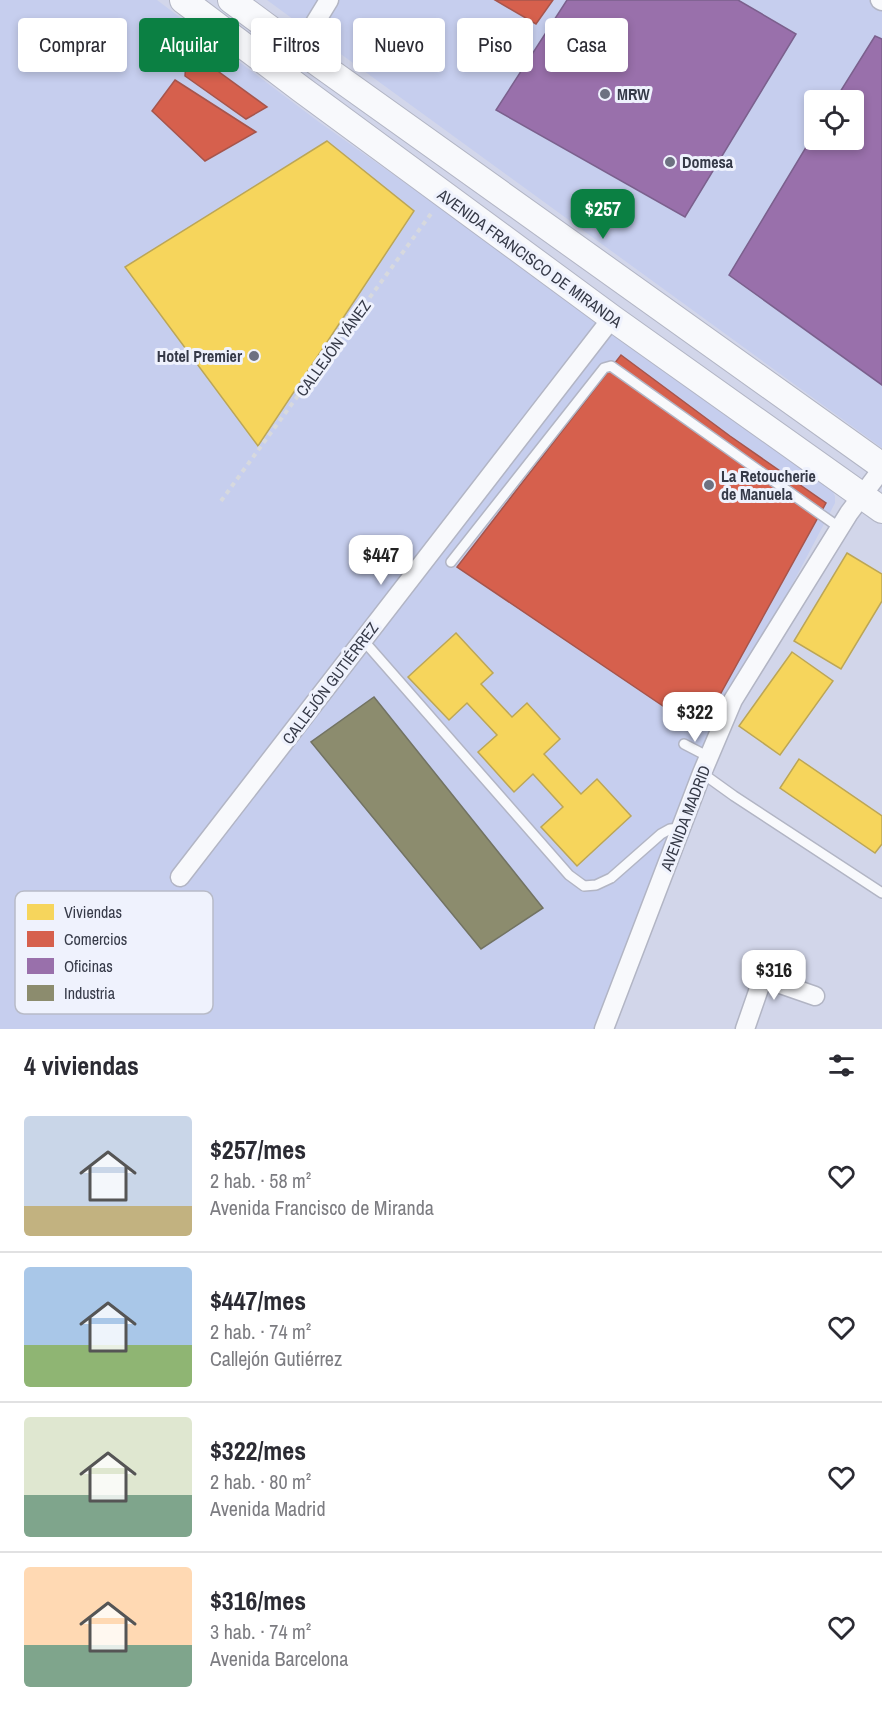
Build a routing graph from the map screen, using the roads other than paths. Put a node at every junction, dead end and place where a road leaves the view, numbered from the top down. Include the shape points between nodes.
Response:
1 (183, 0) edge
2 (231, 0) edge
3 (329, 0) edge
4 (255, 18) edge
5 (318, 18) edge
6 (331, 72) edge
7 (281, 74) joint
8 (612, 318) junction
9 (882, 467) edge
10 (872, 503) edge
11 (840, 528) junction
12 (451, 562) dead end
13 (363, 640) junction
14 (684, 744) dead end
15 (705, 765) junction
16 (681, 828) junction
17 (180, 877) dead end
18 (882, 893) edge
19 (814, 996) dead end
20 (604, 1029) edge
21 (745, 1029) edge

1 - 7 main road, AVENIDA FRANCISCO DE MIRANDA
2 - 4 main road
3 - 5 street
6 - 9 main road
7 - 8 main road, AVENIDA FRANCISCO DE MIRANDA
8 - 10 main road, AVENIDA FRANCISCO DE MIRANDA
8 - 13 street, CALLEJÓN GUTIÉRREZ
9 - 10 street, AVENIDA MADRID
10 - 11 street, AVENIDA MADRID
11 - 12 lane via 608,366
11 - 15 street, AVENIDA MADRID via 733,700
13 - 16 lane via 569,875 584,886 611,878 661,834
13 - 17 street, CALLEJÓN GUTIÉRREZ
14 - 15 lane
15 - 16 street, AVENIDA MADRID
15 - 18 lane via 734,796
16 - 20 street, AVENIDA MADRID
19 - 21 street via 762,980

